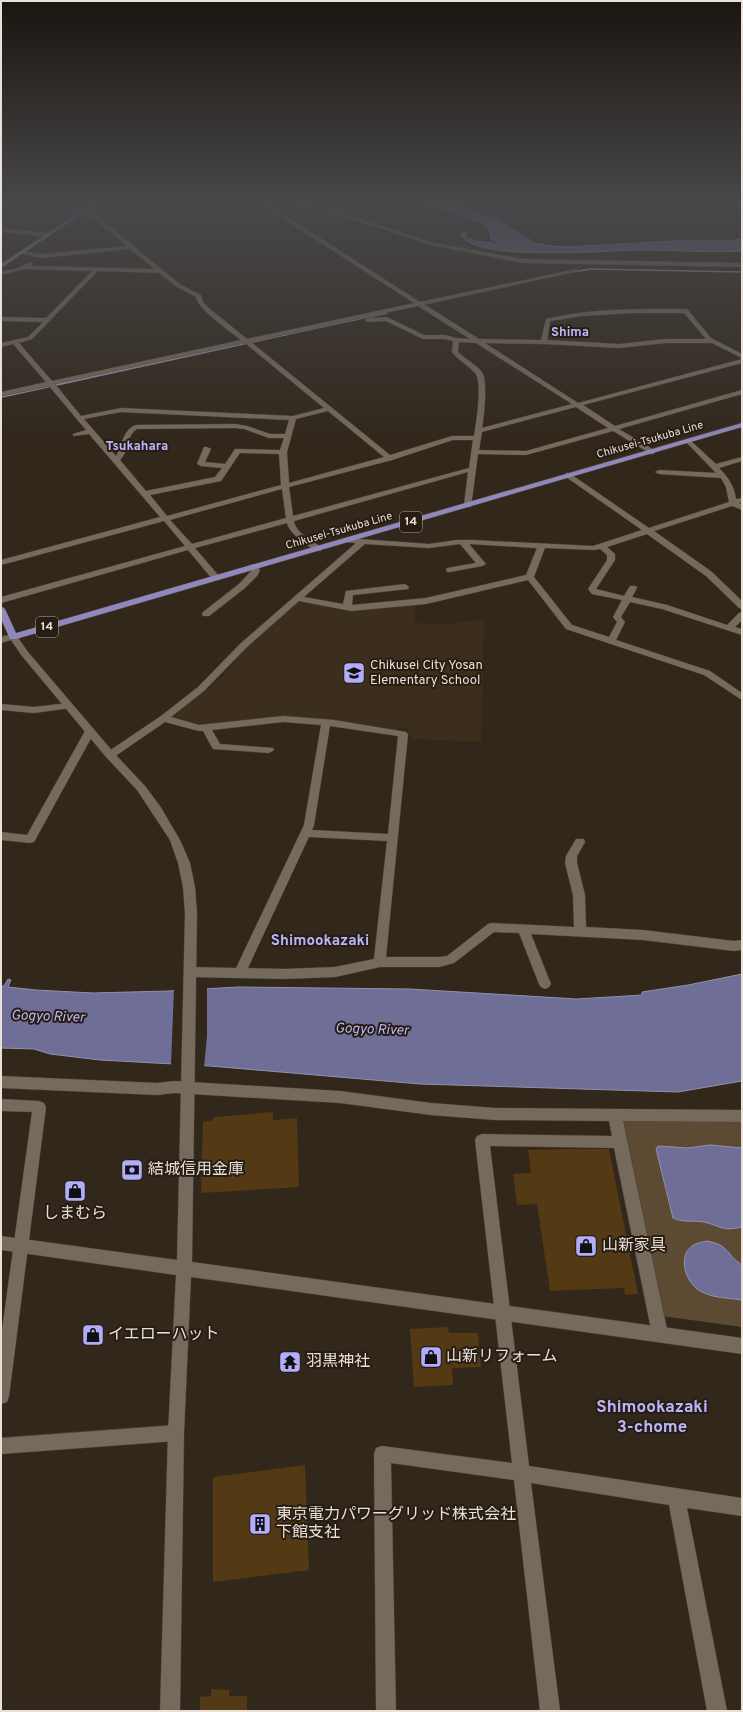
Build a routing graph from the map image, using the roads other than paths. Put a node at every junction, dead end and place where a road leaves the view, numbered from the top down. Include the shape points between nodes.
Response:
1 (82, 284) edge
2 (176, 284) edge
3 (390, 284) edge
4 (512, 284) edge
5 (422, 304) junction
6 (1, 319) edge
7 (47, 320) junction
8 (347, 325) dead end
9 (456, 340) junction
10 (479, 341) junction
11 (712, 341) junction
12 (15, 342) junction
13 (247, 342) junction
14 (544, 342) junction
15 (1, 345) edge
16 (742, 356) edge
17 (742, 361) edge
18 (52, 385) junction
19 (742, 392) edge
20 (1, 394) edge
21 (579, 405) junction
22 (328, 409) junction
23 (201, 414) junction
24 (79, 418) junction
25 (293, 418) junction
26 (196, 425) junction
27 (742, 425) edge
28 (615, 428) junction
29 (90, 431) junction
30 (478, 434) junction
31 (75, 435) dead end
32 (288, 436) junction
33 (688, 441) junction
34 (207, 449) dead end
35 (283, 452) junction
36 (475, 452) junction
37 (651, 452) junction
38 (389, 458) junction
39 (742, 459) edge
40 (116, 460) junction
41 (227, 466) junction
42 (715, 467) junction
43 (472, 469) junction
44 (659, 472) dead end
45 (570, 475) junction
46 (723, 476) junction
47 (286, 487) junction
48 (145, 494) junction
49 (742, 500) edge
50 (733, 503) junction
51 (468, 505) junction
52 (742, 508) edge
53 (166, 518) junction
54 (290, 519) junction
55 (648, 531) junction
56 (349, 540) junction
57 (363, 541) junction
58 (462, 542) junction
59 (542, 546) junction
60 (601, 546) junction
61 (191, 547) junction
62 (318, 549) junction
63 (1, 563) edge
64 (253, 567) junction
65 (450, 570) dead end
66 (530, 577) junction
67 (216, 578) junction
68 (405, 587) dead end
69 (633, 588) dead end
70 (297, 598) junction
71 (628, 598) junction
72 (1, 600) edge
73 (742, 606) edge
74 (347, 607) junction
75 (1, 609) edge
76 (206, 614) dead end
77 (742, 616) edge
78 (729, 628) junction
79 (742, 632) edge
80 (13, 637) junction
81 (1, 640) edge
82 (611, 641) junction
83 (742, 697) edge
84 (68, 706) junction
85 (1, 707) edge
86 (164, 718) junction
87 (326, 723) junction
88 (206, 728) junction
89 (90, 731) junction
90 (269, 750) dead end
91 (110, 754) junction
92 (305, 834) junction
93 (1, 836) edge
94 (393, 838) junction
95 (580, 842) dead end
96 (523, 929) junction
97 (580, 931) junction
98 (742, 945) edge
99 (380, 962) junction
100 (240, 973) junction
101 (190, 975) junction
102 (545, 984) dead end
103 (1, 1082) edge
104 (188, 1084) junction
105 (1, 1105) edge
106 (616, 1114) junction
107 (742, 1116) edge
108 (620, 1142) junction
109 (1, 1243) edge
110 (20, 1245) junction
111 (184, 1268) junction
112 (503, 1313) junction
113 (660, 1334) junction
114 (742, 1346) edge
115 (4, 1352) edge
116 (1, 1396) edge
117 (176, 1433) junction
118 (1, 1446) edge
119 (522, 1473) junction
120 (676, 1498) junction
121 (742, 1507) edge
122 (170, 1711) edge
123 (386, 1711) edge
124 (550, 1711) edge
125 (717, 1711) edge

1 - 7 street
2 - 13 street via 199,296 202,304
3 - 5 street
4 - 5 street
5 - 10 street
5 - 13 street
6 - 7 street
7 - 12 street via 30,338
8 - 9 street via 387,319 424,337
9 - 10 street
9 - 30 street via 455,352 462,361 479,373 481,379 482,410
10 - 14 street
10 - 21 street
11 - 14 street via 618,346
11 - 14 street via 686,311 653,311 574,315 548,320
11 - 16 street
12 - 15 street
12 - 18 street
13 - 18 street
13 - 22 street
17 - 21 street
18 - 20 street
18 - 24 street
19 - 28 street
21 - 28 street
21 - 30 street
22 - 25 street
22 - 38 street
23 - 24 street via 121,410
23 - 25 street
23 - 26 street
24 - 29 street
25 - 32 street
26 - 32 street via 245,427 269,436
26 - 40 street via 133,428 120,457
27 - 33 main road, Chikusei-Tsukuba Line / 14
28 - 36 street via 526,454
28 - 37 street
29 - 31 street
29 - 40 street
30 - 36 street
30 - 38 street via 452,438
32 - 35 street
33 - 37 main road, Chikusei-Tsukuba Line / 14
33 - 42 street
34 - 41 street via 201,464
35 - 41 street via 238,451
35 - 47 street
36 - 43 street
37 - 45 main road, Chikusei-Tsukuba Line / 14
38 - 47 street
39 - 42 street
40 - 48 street
41 - 48 street via 218,479
42 - 46 street
43 - 51 street
43 - 54 street
44 - 46 street
45 - 51 main road, Chikusei-Tsukuba Line / 14
45 - 55 street
46 - 50 street via 730,487
47 - 53 street
47 - 54 street
48 - 53 street
49 - 50 street
50 - 52 street
50 - 55 street
51 - 56 main road, Chikusei-Tsukuba Line / 14
53 - 61 street
53 - 63 street
54 - 61 street
54 - 62 street via 291,527 296,533
55 - 60 street
55 - 73 street via 709,574
56 - 57 street
56 - 62 main road, Chikusei-Tsukuba Line / 14
57 - 58 street via 428,546
57 - 70 street
58 - 59 street
58 - 65 street via 482,564
59 - 60 street
59 - 66 street
60 - 71 street via 611,554 611,560 592,590
61 - 67 street
61 - 72 street
62 - 64 main road, Chikusei-Tsukuba Line / 14
64 - 67 main road, Chikusei-Tsukuba Line / 14
64 - 76 street via 256,570 250,580
66 - 74 street via 426,601
66 - 82 street via 569,627
67 - 80 main road, Chikusei-Tsukuba Line / 14
68 - 74 street via 349,593
69 - 71 street
70 - 74 street
70 - 86 street via 244,645 201,690
71 - 78 street via 664,606
71 - 82 street via 617,617 621,622
75 - 80 main road
77 - 78 street
78 - 79 street
80 - 81 street
80 - 84 street
82 - 83 street via 707,673
84 - 85 street via 34,710
84 - 89 street
86 - 88 street
86 - 91 street
87 - 88 street via 283,719
87 - 92 street via 309,825
87 - 94 street via 403,734
88 - 90 street via 217,747
89 - 91 street
89 - 93 street via 30,839
91 - 101 street via 156,809 175,840 184,863 191,913
92 - 94 street
92 - 100 street
94 - 99 street
95 - 97 street via 571,856 579,895
96 - 97 street
96 - 99 street via 492,927 450,960
96 - 102 street
97 - 98 street
99 - 100 street via 335,972
100 - 101 street via 204,971
101 - 104 street
103 - 104 street via 149,1088
104 - 106 street via 495,1114
104 - 111 street
105 - 110 street via 39,1107
106 - 107 street
106 - 108 street
108 - 112 street via 482,1140
108 - 113 street
109 - 110 street
110 - 111 street
110 - 115 street
111 - 112 street
111 - 117 street
112 - 113 street
112 - 119 street
113 - 114 street
115 - 116 street
117 - 118 street
117 - 122 street
119 - 120 street
119 - 123 street via 382,1454
119 - 124 street
120 - 121 street
120 - 125 street

